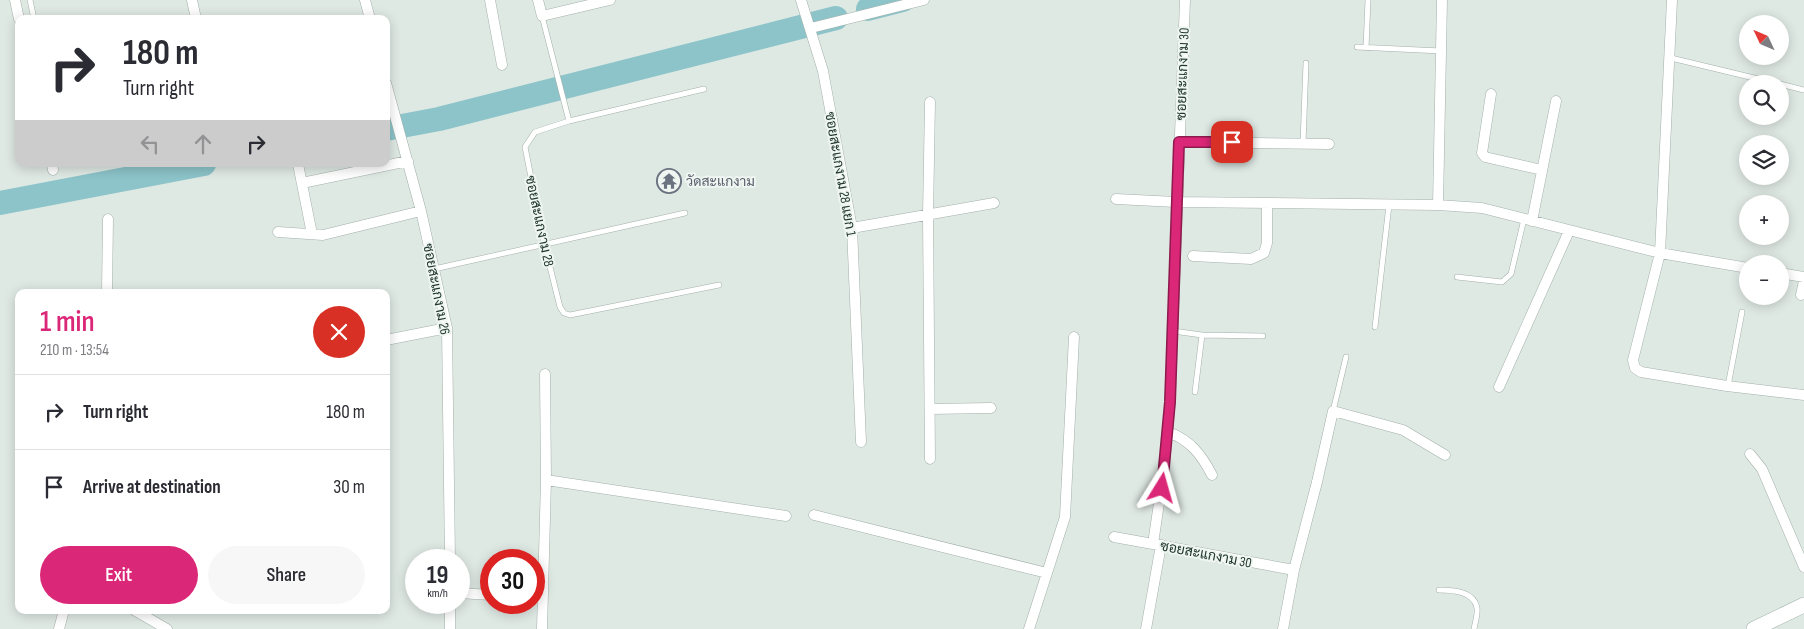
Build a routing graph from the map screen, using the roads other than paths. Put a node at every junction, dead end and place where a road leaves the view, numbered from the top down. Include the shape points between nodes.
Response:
1 (15, 0) edge
2 (30, 0) edge
3 (192, 0) edge
4 (365, 0) edge
5 (490, 0) edge
6 (538, 0) edge
7 (610, 0) edge
8 (924, 0) edge
9 (1185, 0) edge
10 (1368, 0) edge
11 (1442, 0) edge
12 (1672, 0) edge
13 (802, 3) edge
14 (18, 15) edge
15 (33, 15) edge
16 (195, 15) edge
17 (369, 15) edge
18 (542, 16) junction
19 (811, 27) junction
20 (1357, 47) dead end
21 (1366, 48) junction
22 (1441, 51) junction
23 (1671, 58) junction
24 (1306, 63) dead end
25 (502, 65) dead end
26 (1742, 75) edge
27 (1789, 86) edge
28 (704, 89) dead end
29 (1804, 90) edge
30 (1491, 94) dead end
31 (390, 99) edge
32 (1556, 101) dead end
33 (930, 102) dead end
34 (569, 121) junction
35 (1179, 142) junction
36 (1303, 143) junction
37 (1329, 144) dead end
38 (408, 161) junction
39 (390, 165) edge
40 (299, 167) edge
41 (379, 167) edge
42 (1542, 170) junction
43 (302, 183) junction
44 (1116, 198) dead end
45 (1176, 202) junction
46 (994, 203) dead end
47 (1267, 204) junction
48 (1438, 204) junction
49 (1389, 205) junction
50 (421, 211) junction
51 (685, 213) dead end
52 (928, 216) junction
53 (108, 219) dead end
54 (1528, 219) junction
55 (852, 228) junction
56 (1569, 231) junction
57 (278, 232) dead end
58 (312, 234) junction
59 (544, 243) junction
60 (1660, 254) junction
61 (1192, 256) dead end
62 (1739, 267) edge
63 (434, 269) junction
64 (1789, 275) edge
65 (1457, 277) dead end
66 (1804, 279) edge
67 (719, 285) dead end
68 (107, 289) edge
69 (1801, 295) dead end
70 (1742, 312) dead end
71 (1375, 327) dead end
72 (447, 328) junction
73 (1172, 330) junction
74 (1202, 335) junction
75 (1263, 336) dead end
76 (1074, 337) dead end
77 (390, 339) edge
78 (1346, 357) dead end
79 (545, 374) dead end
80 (1728, 386) junction
81 (1498, 387) dead end
82 (1195, 392) dead end
83 (1804, 395) edge
84 (990, 408) dead end
85 (930, 409) junction
86 (1333, 411) junction
87 (1168, 432) junction
88 (860, 442) dead end
89 (1750, 454) dead end
90 (1445, 455) dead end
91 (930, 458) dead end
92 (1212, 475) dead end
93 (546, 480) junction
94 (814, 515) dead end
95 (786, 516) dead end
96 (1114, 537) dead end
97 (1157, 544) junction
98 (450, 549) edge
99 (541, 549) edge
100 (1804, 567) edge
101 (1294, 570) junction
102 (1046, 574) junction
103 (1439, 590) dead end
104 (1804, 605) edge
105 (63, 614) edge
106 (141, 614) edge
107 (450, 614) edge
108 (540, 614) edge
109 (59, 629) edge
110 (167, 629) edge
111 (450, 629) edge
112 (542, 629) edge
113 (1029, 629) edge
114 (1146, 629) edge
115 (1284, 629) edge
116 (1474, 629) edge
117 (1754, 629) edge

1 - 14 street
2 - 15 lane
3 - 16 street
4 - 17 street
5 - 25 street
6 - 18 street
7 - 18 street
8 - 19 street
9 - 35 street, ซอยสะแกงาม 30
10 - 21 lane
11 - 22 street
12 - 23 street
13 - 19 street, ซอยสะแกงาม 28 แยก 1
18 - 34 lane
19 - 55 street, ซอยสะแกงาม 28 แยก 1 via 823,71
20 - 21 lane
21 - 22 lane
22 - 48 street
23 - 26 lane
23 - 60 street
24 - 36 lane
27 - 29 lane
28 - 34 lane, ซอยสะแกงาม 28
30 - 42 street via 1482,153 1485,157
31 - 38 street, ซอยสะแกงาม 26
32 - 42 street
33 - 52 street
34 - 59 lane, ซอยสะแกงาม 28 via 536,132 525,147
35 - 36 street
35 - 45 street, ซอยสะแกงาม 30
36 - 37 street
38 - 39 street
38 - 50 street, ซอยสะแกงาม 26
40 - 43 street
41 - 43 street
42 - 54 street
43 - 58 street
44 - 45 street
45 - 47 street
45 - 73 street, ซอยสะแกงาม 30
46 - 52 street
47 - 49 street
47 - 61 street via 1264,253 1251,259
48 - 49 street
48 - 54 street via 1482,208
49 - 71 lane
50 - 58 street via 323,235
50 - 63 street, ซอยสะแกงาม 26
51 - 59 lane
52 - 55 street
52 - 85 street
53 - 68 street
54 - 56 street
54 - 65 lane via 1508,279 1502,282
55 - 88 street, ซอยสะแกงาม 28 แยก 1
56 - 60 street
56 - 81 street
57 - 58 street
59 - 63 lane
59 - 67 lane, ซอยสะแกงาม 28 via 560,307 570,315
60 - 62 street
60 - 80 street via 1633,360 1635,368 1641,372
63 - 72 street, ซอยสะแกงาม 26
64 - 66 street
66 - 69 street
70 - 80 lane
72 - 77 street
72 - 98 street, ซอยสะแกงาม 26
73 - 74 lane
73 - 87 street, ซอยสะแกงาม 30
74 - 75 lane
74 - 82 lane
76 - 102 street via 1067,502 1062,531
78 - 86 lane
79 - 93 street
80 - 83 street
84 - 85 street
85 - 91 street
86 - 90 street via 1403,430
86 - 101 street
87 - 92 street via 1183,438 1194,448
87 - 97 street, ซอยสะแกงาม 30
89 - 100 street via 1762,469
93 - 95 street
93 - 99 street
94 - 102 street
96 - 97 street
97 - 101 street, ซอยสะแกงาม 30
97 - 114 street
101 - 115 street
102 - 113 street
103 - 116 lane via 1464,593 1472,600 1477,608
104 - 117 main road
105 - 109 street
106 - 110 street
107 - 111 street
108 - 112 street

